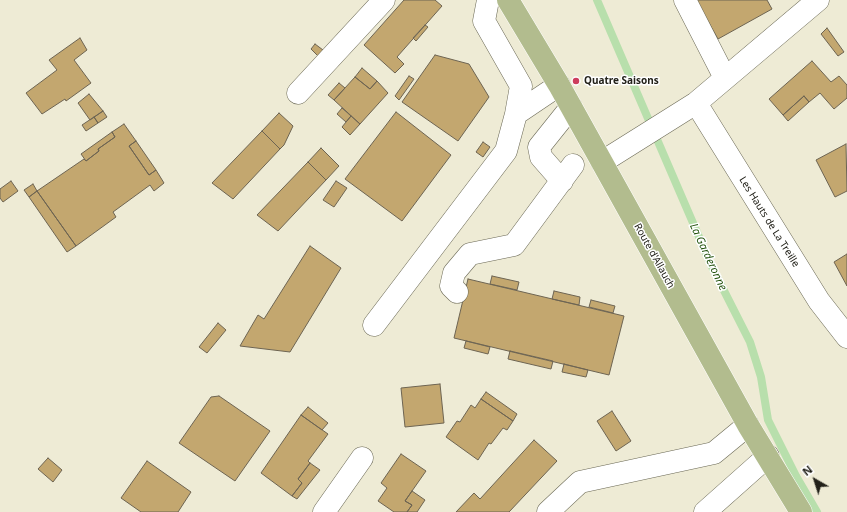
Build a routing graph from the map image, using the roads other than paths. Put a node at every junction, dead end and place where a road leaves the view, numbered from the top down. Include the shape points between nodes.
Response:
1 (384, 0) edge
2 (488, 0) edge
3 (508, 0) edge
4 (685, 0) edge
5 (818, 0) edge
6 (725, 78) junction
7 (559, 85) junction
8 (298, 93) dead end
9 (696, 103) junction
10 (571, 107) junction
11 (516, 114) junction
12 (602, 162) junction
13 (457, 292) dead end
14 (374, 325) dead end
15 (847, 338) edge
16 (748, 425) junction
17 (768, 456) junction
18 (362, 458) dead end
19 (324, 512) edge
20 (548, 512) edge
21 (705, 512) edge
22 (801, 512) edge

1 - 8 street
2 - 11 street via 484,21 521,86
3 - 7 main road, Route d'Allauch
4 - 6 street
5 - 6 street
6 - 9 street
7 - 10 main road, Route d'Allauch
7 - 11 street
9 - 12 street
9 - 15 street, Les Hauts de La Treille via 818,301
10 - 12 main road, Route d'Allauch
10 - 13 street via 539,147 541,157 567,173 514,245 470,254 454,273 451,286
11 - 14 street via 506,151
12 - 16 main road, Route d'Allauch
16 - 17 main road, Route d'Allauch
16 - 20 street via 714,453 580,482
17 - 21 street
17 - 22 main road, Route d'Allauch
18 - 19 street

